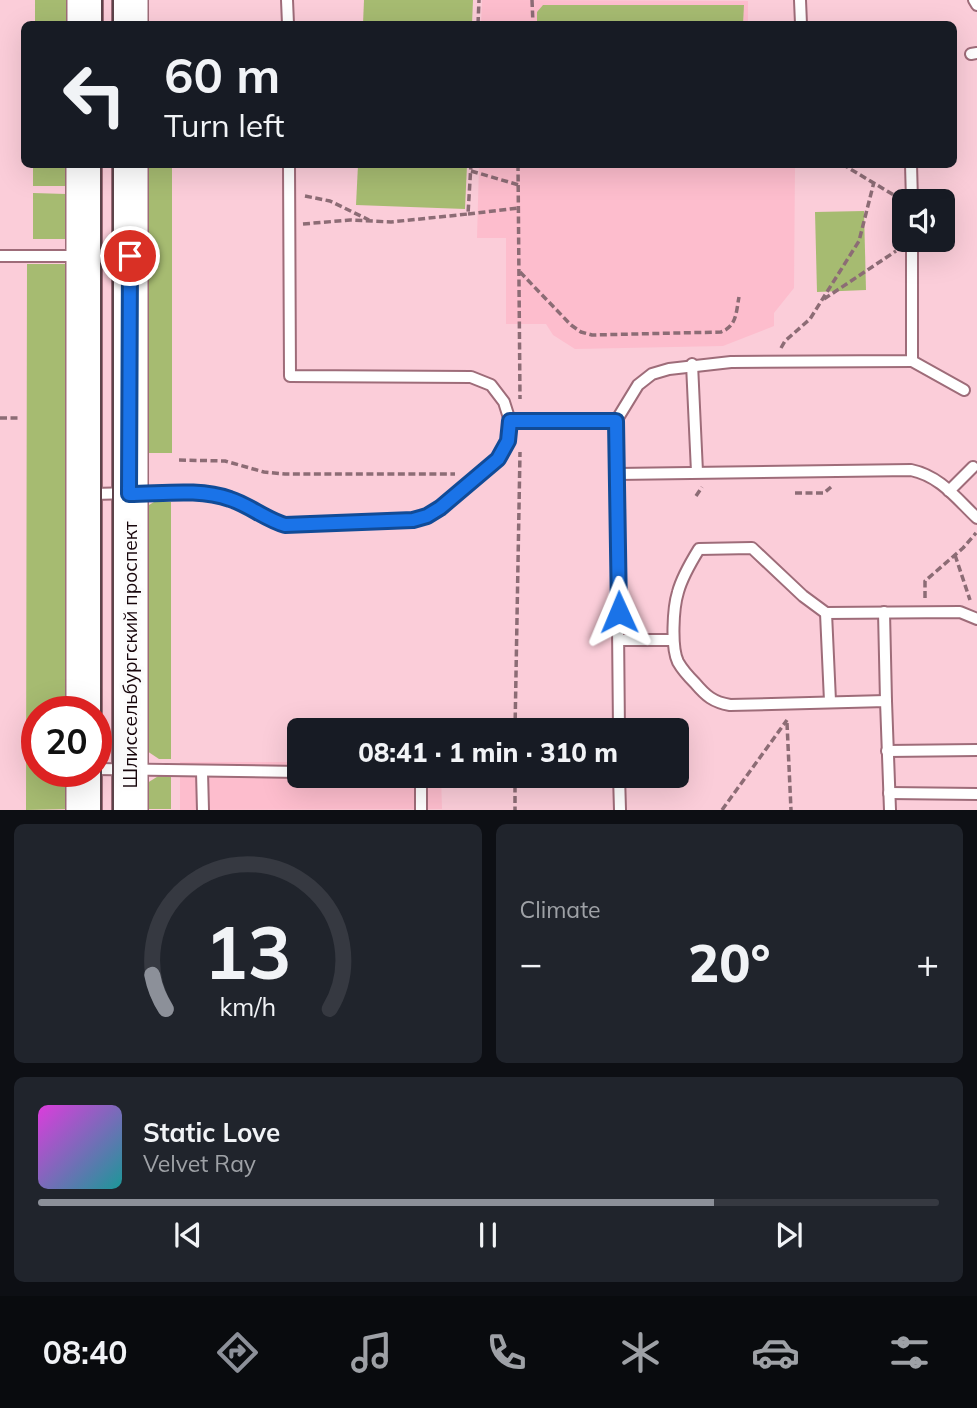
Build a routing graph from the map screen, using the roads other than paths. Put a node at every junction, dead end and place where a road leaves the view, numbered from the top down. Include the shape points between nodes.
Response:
1 (85, 0) edge
2 (130, 0) edge
3 (287, 0) edge
4 (800, 0) edge
5 (974, 0) edge
6 (977, 5) edge
7 (85, 21) edge
8 (130, 21) edge
9 (288, 21) edge
10 (801, 21) edge
11 (84, 168) edge
12 (130, 168) edge
13 (289, 168) edge
14 (911, 168) edge
15 (912, 189) edge
16 (912, 252) edge
17 (0, 256) edge
18 (84, 256) junction
19 (130, 256) junction
20 (912, 361) junction
21 (692, 365) junction
22 (964, 390) dead end
23 (515, 421) junction
24 (616, 421) junction
25 (973, 467) dead end
26 (697, 472) junction
27 (617, 474) junction
28 (949, 491) junction
29 (84, 494) junction
30 (129, 494) junction
31 (977, 518) edge
32 (826, 612) junction
33 (884, 612) junction
34 (977, 619) edge
35 (619, 640) junction
36 (673, 640) junction
37 (84, 696) edge
38 (830, 701) junction
39 (886, 701) junction
40 (619, 718) edge
41 (977, 750) edge
42 (887, 751) junction
43 (113, 769) edge
44 (202, 772) junction
45 (287, 772) edge
46 (84, 787) edge
47 (421, 788) edge
48 (620, 788) edge
49 (890, 793) junction
50 (977, 793) edge
51 (84, 810) edge
52 (130, 810) edge
53 (203, 810) edge
54 (421, 810) edge
55 (620, 810) edge
56 (890, 810) edge

1 - 7 main road
2 - 8 main road
3 - 9 lane
4 - 10 lane
5 - 6 lane
11 - 18 main road
12 - 19 main road, Шлиссельбургский проспект
13 - 23 lane via 290,376 471,377 491,384
14 - 15 lane
16 - 20 lane
17 - 18 lane
18 - 19 lane
18 - 29 main road
19 - 30 main road, Шлиссельбургский проспект
20 - 21 lane
20 - 22 lane
21 - 24 lane via 652,374 638,384
21 - 26 lane
23 - 24 lane
23 - 30 lane via 498,459 481,474 427,516 396,522 285,525 230,499
24 - 27 lane
25 - 28 lane
26 - 27 lane
26 - 28 lane via 911,470 927,473
27 - 35 lane
28 - 31 lane
29 - 30 lane
29 - 37 main road
30 - 43 main road, Шлиссельбургский проспект
32 - 33 lane
32 - 36 lane via 752,548 699,548 677,593
32 - 38 lane
33 - 34 lane via 960,612
33 - 39 lane
35 - 36 lane
35 - 40 lane
36 - 38 lane via 677,660 717,703
38 - 39 lane
39 - 42 lane
41 - 42 lane
42 - 49 lane
43 - 44 lane
43 - 52 main road, Шлиссельбургский проспект
44 - 45 lane
44 - 53 lane
46 - 51 main road
47 - 54 lane
48 - 55 lane
49 - 50 lane
49 - 56 lane

